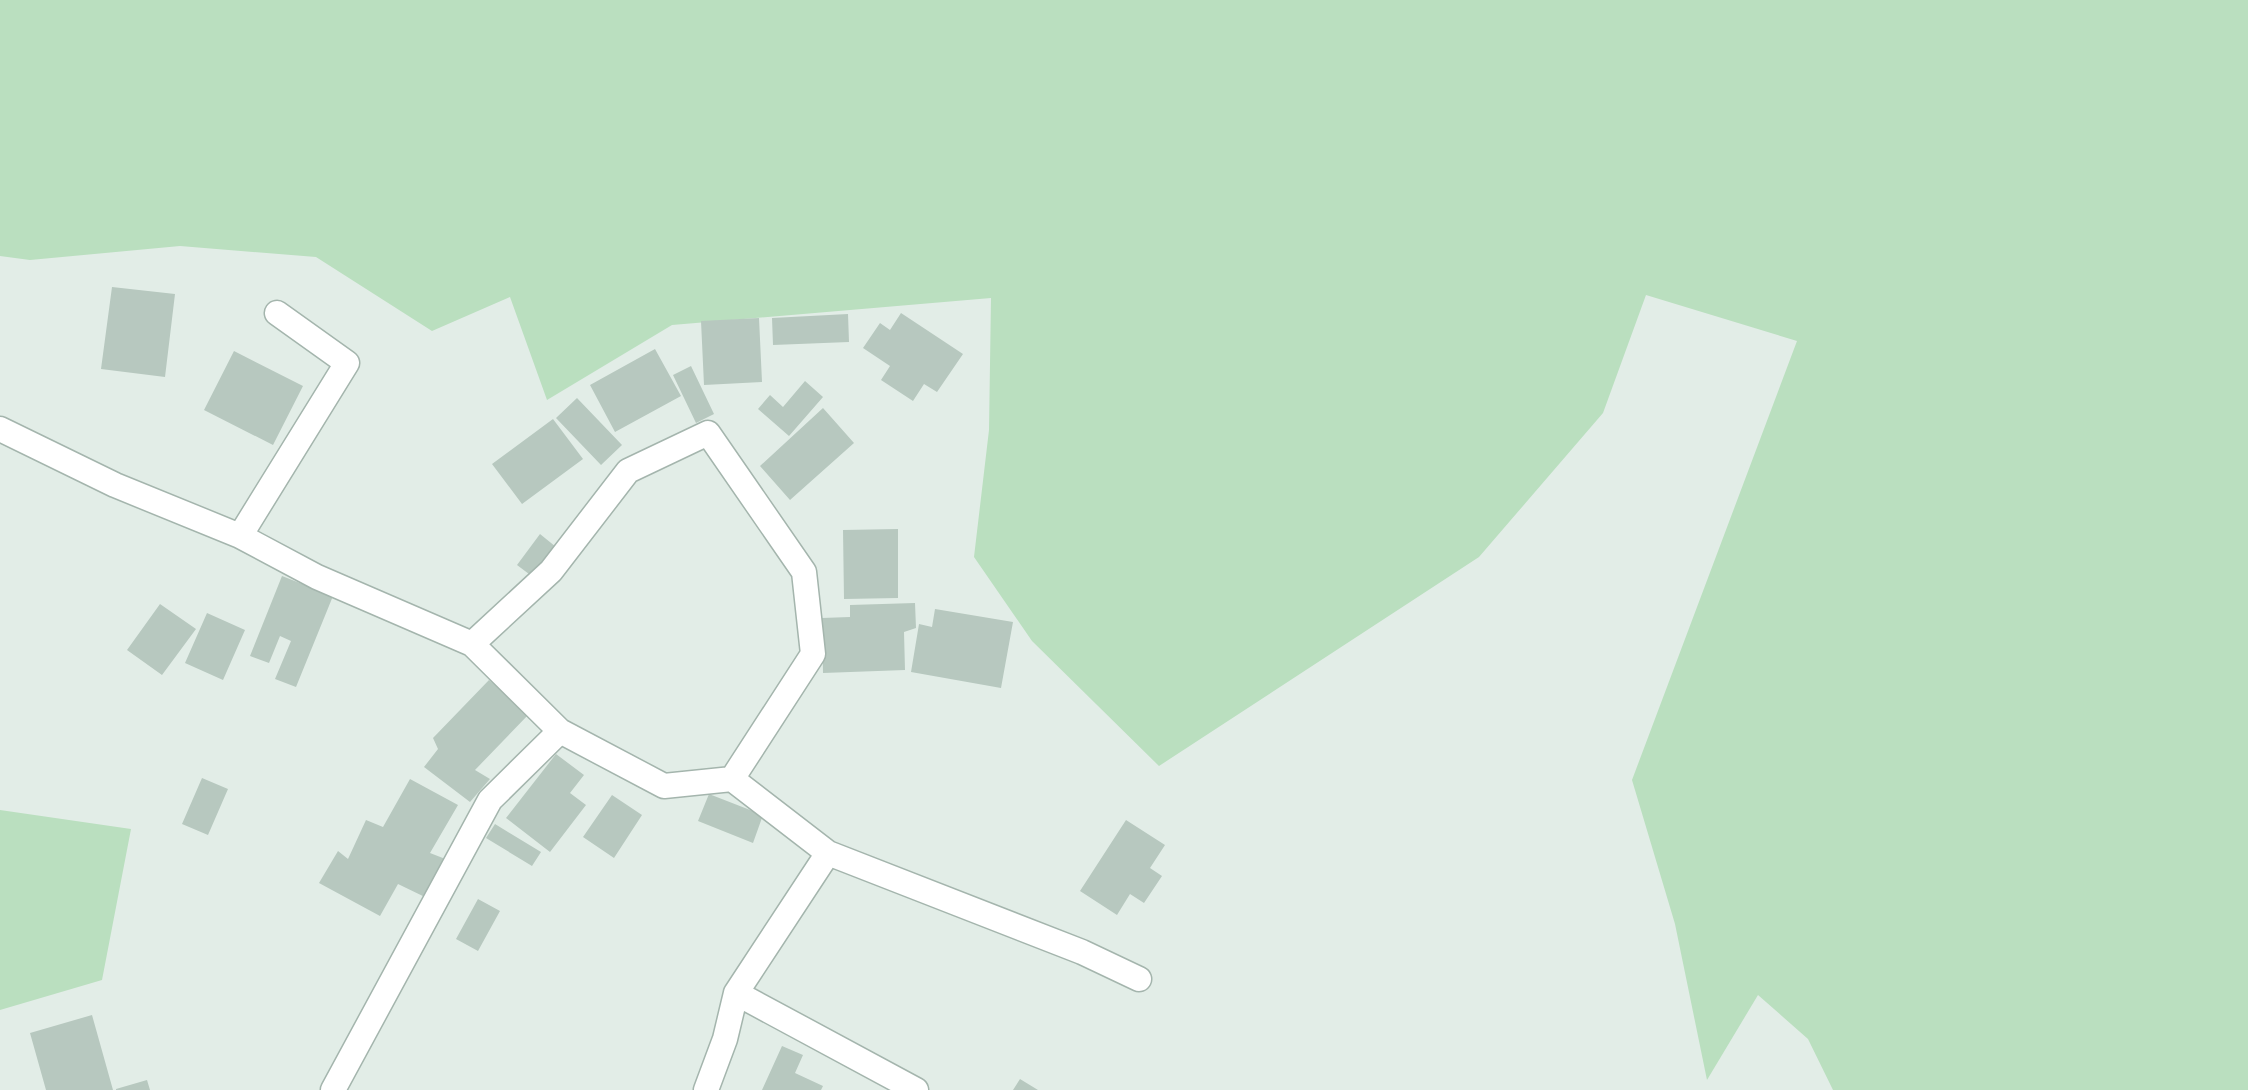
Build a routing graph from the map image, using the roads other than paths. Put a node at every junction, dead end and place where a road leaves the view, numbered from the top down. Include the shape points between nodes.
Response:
1 (277, 313) dead end
2 (0, 429) edge
3 (240, 536) junction
4 (472, 644) junction
5 (560, 731) junction
6 (732, 779) junction
7 (828, 853) junction
8 (1139, 979) dead end
9 (736, 993) junction
10 (333, 1090) edge
11 (706, 1090) edge
12 (916, 1090) edge

1 - 3 street via 347,363
2 - 3 street via 115,485
3 - 4 street via 317,577
4 - 5 street
4 - 6 street via 551,571 628,471 708,433 804,572 813,654
5 - 6 street via 664,786
5 - 10 street via 490,800
6 - 7 street
7 - 8 street
7 - 9 street
9 - 11 street
9 - 12 street

